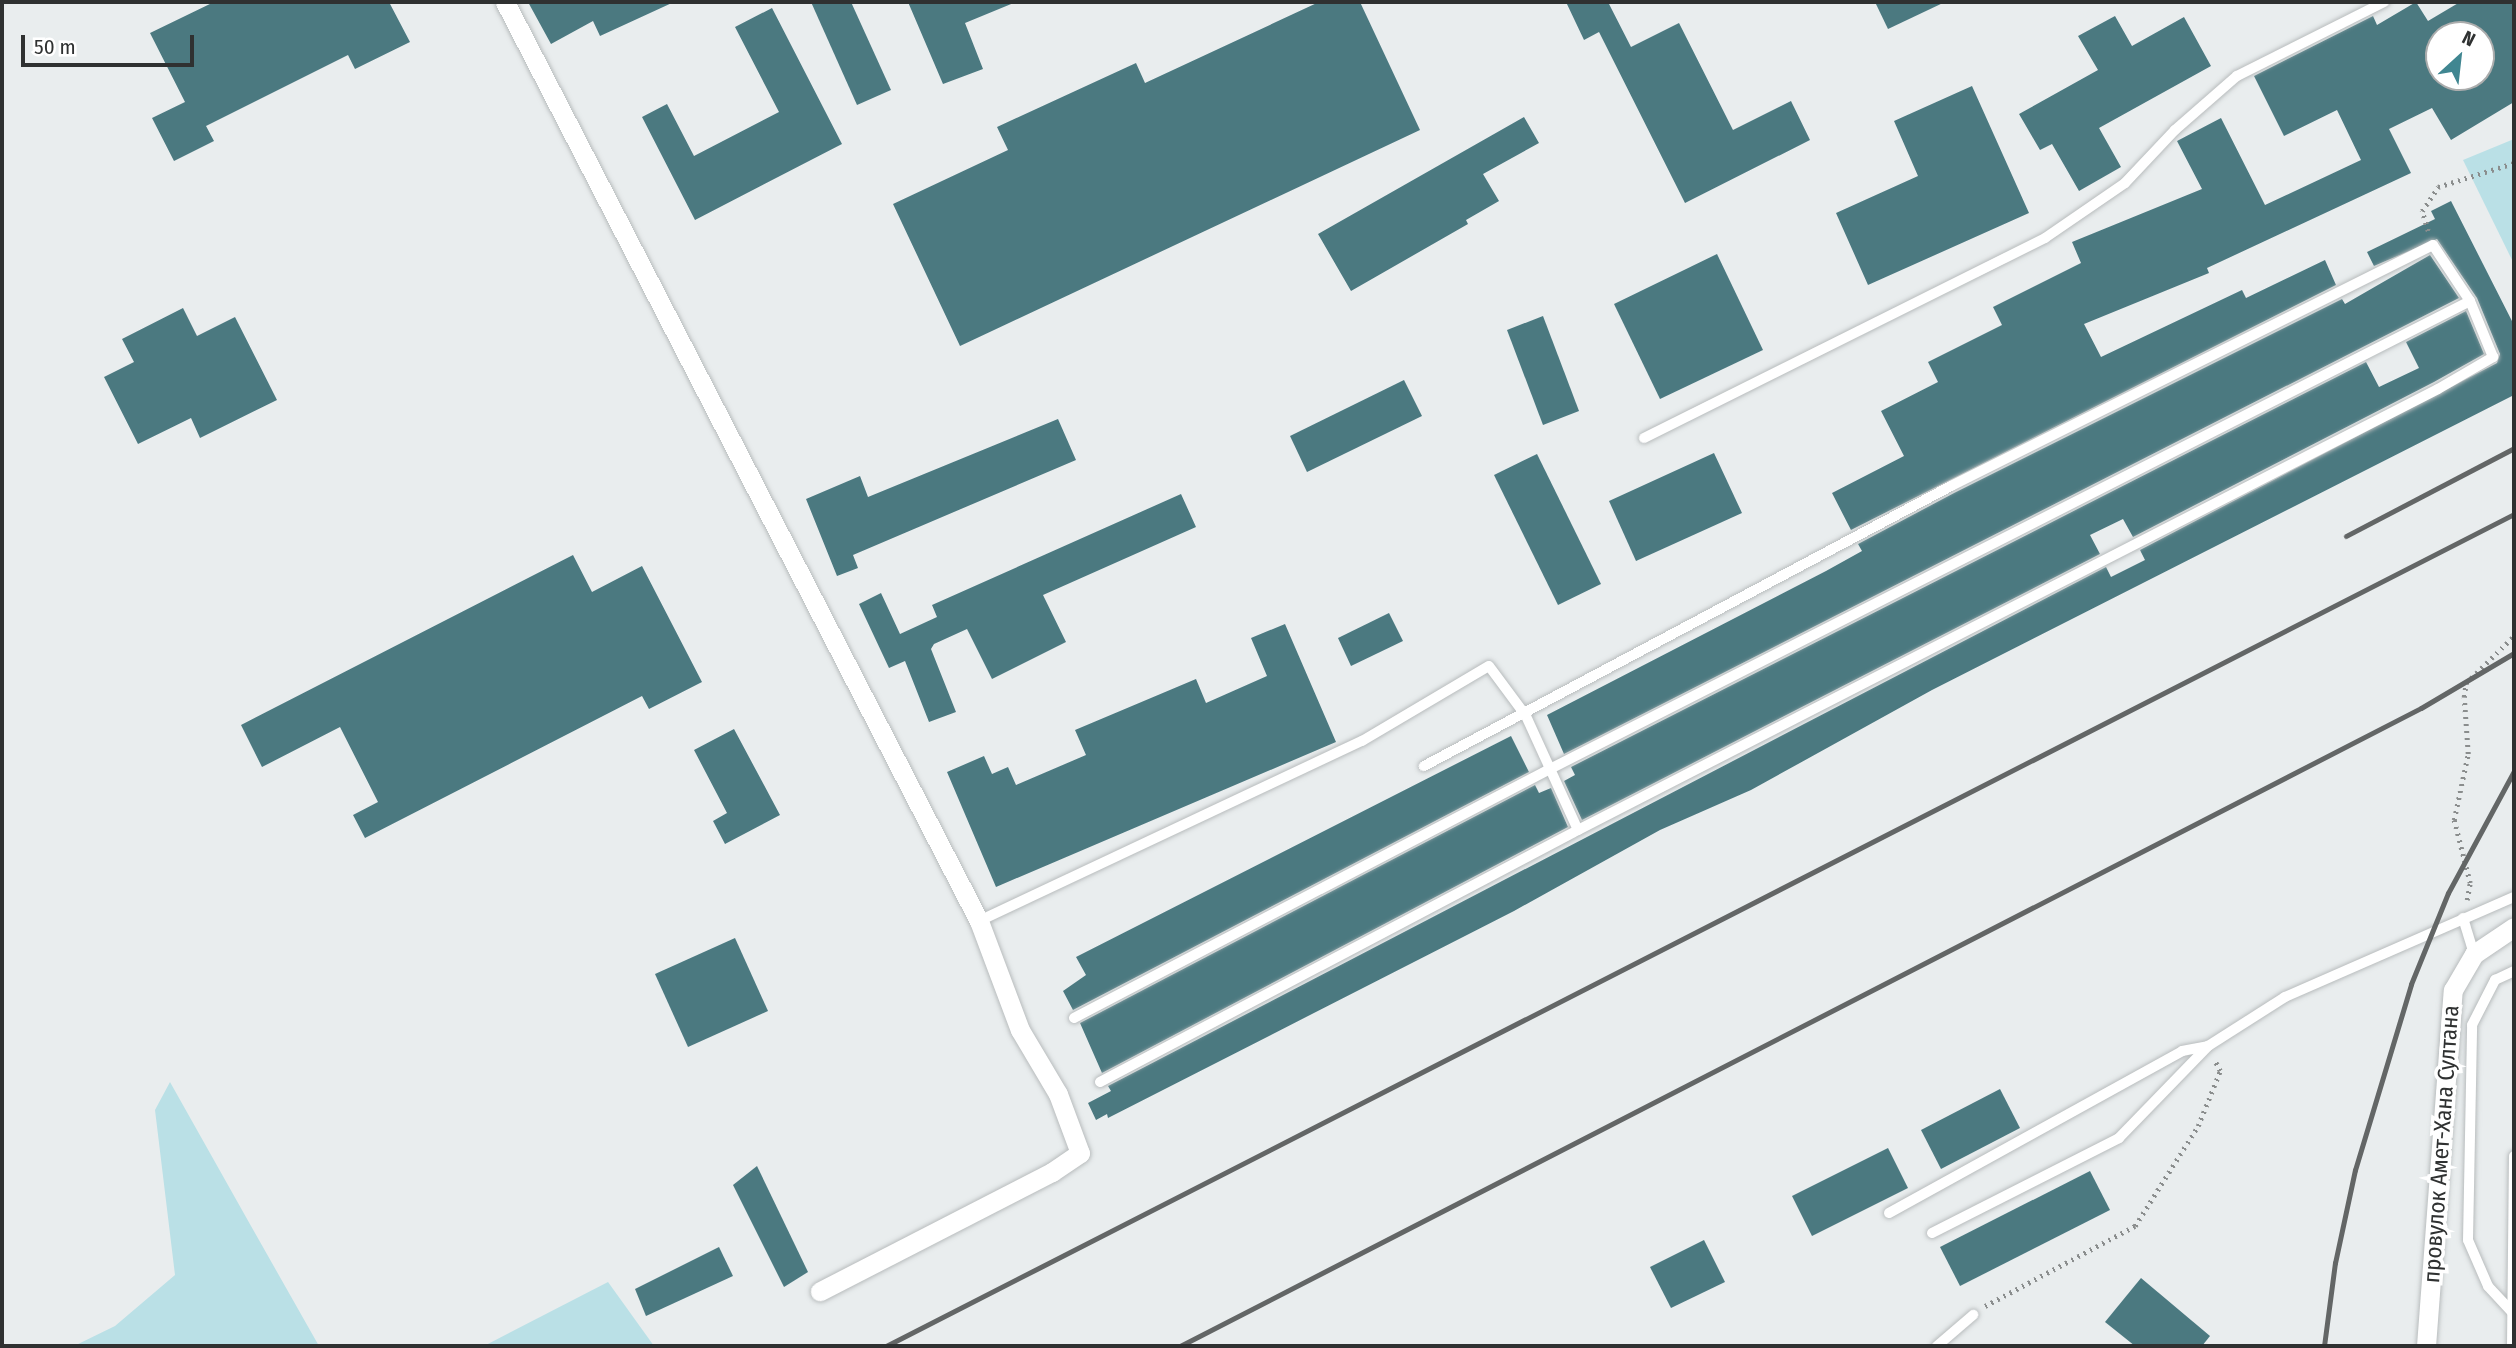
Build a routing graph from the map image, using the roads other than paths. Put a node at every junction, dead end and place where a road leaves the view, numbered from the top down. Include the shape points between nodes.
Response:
1 (505, 2) edge
2 (2384, 2) edge
3 (2470, 301) junction
4 (1644, 438) dead end
5 (1525, 716) junction
6 (1424, 766) dead end
7 (1548, 770) junction
8 (1578, 830) junction
9 (2514, 897) edge
10 (2463, 918) junction
11 (979, 921) junction
12 (2514, 927) edge
13 (2474, 954) junction
14 (2514, 971) edge
15 (1074, 1018) dead end
16 (2208, 1046) junction
17 (1100, 1082) dead end
18 (2514, 1156) edge
19 (1889, 1213) dead end
20 (1933, 1234) dead end
21 (820, 1291) dead end
22 (2512, 1312) junction
23 (1973, 1315) road end
24 (1937, 1346) edge
25 (2426, 1346) edge
26 (2512, 1346) edge

1 - 11 street
2 - 4 lane via 2237,76 2175,130 2125,183 2045,238
3 - 5 lane via 2433,245 1951,486
3 - 7 lane
3 - 8 lane via 2493,356 2438,389
5 - 6 lane
5 - 7 lane
5 - 11 lane via 1489,666 1363,741
7 - 8 lane
7 - 15 lane
8 - 17 lane
9 - 10 lane
10 - 13 lane
10 - 16 lane via 2285,997
11 - 21 street via 1020,1030 1058,1094 1080,1153 1052,1172
12 - 13 street, провулок Амет-Хана Султана
13 - 25 street, провулок Амет-Хана Султана via 2453,990
14 - 22 lane via 2495,980 2472,1025 2468,1240 2488,1286
16 - 19 lane via 2182,1051
16 - 20 lane via 2119,1138
18 - 22 lane
22 - 26 lane
23 - 24 lane

